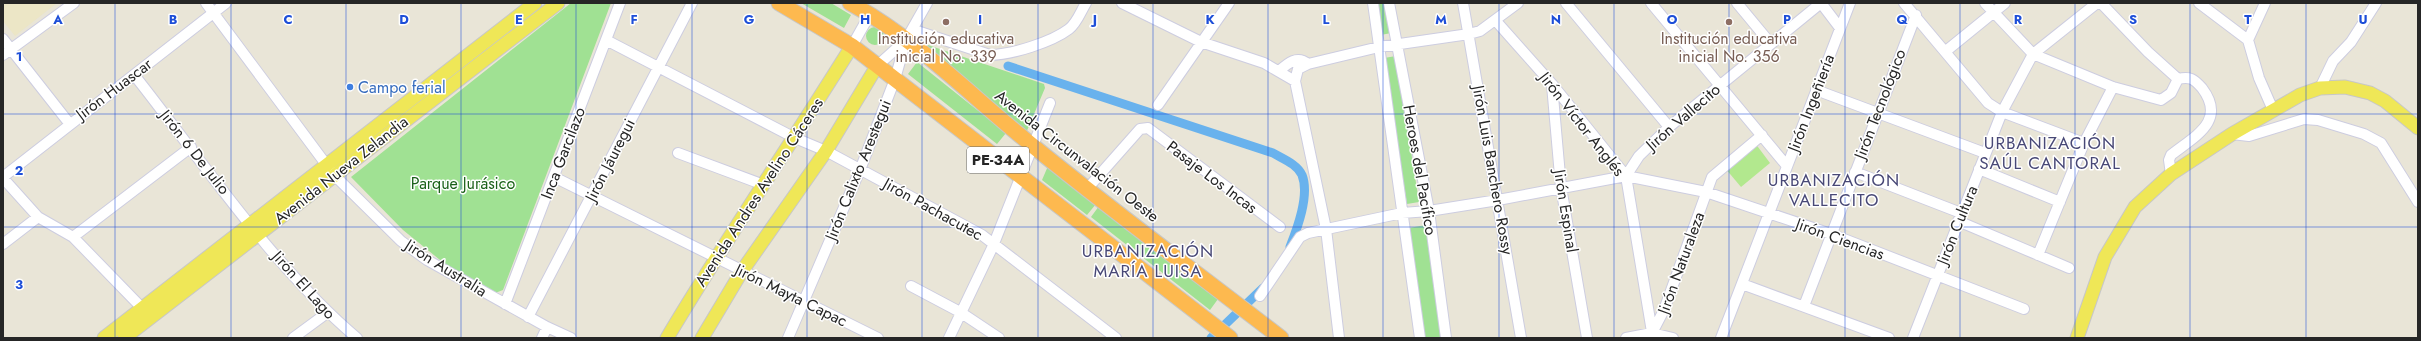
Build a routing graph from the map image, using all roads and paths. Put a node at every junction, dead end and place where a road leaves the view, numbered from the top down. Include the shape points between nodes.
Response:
1 (74, 3) edge
2 (206, 3) edge
3 (226, 3) edge
4 (535, 3) edge
5 (558, 3) edge
6 (620, 3) edge
7 (692, 3) edge
8 (779, 3) edge
9 (850, 3) edge
10 (927, 3) edge
11 (1086, 3) edge
12 (1122, 3) edge
13 (1229, 3) edge
14 (1372, 3) edge
15 (1389, 3) edge
16 (1463, 3) edge
17 (1518, 3) edge
18 (1566, 3) edge
19 (1651, 3) edge
20 (1737, 3) edge
21 (1821, 3) edge
22 (1850, 3) edge
23 (1985, 3) edge
24 (2006, 3) edge
25 (2097, 3) edge
26 (2101, 3) edge
27 (2199, 3) edge
28 (2265, 3) edge
29 (2376, 3) edge
30 (1907, 4) edge
31 (214, 12) junction
32 (1993, 12) junction
33 (870, 14) junction
34 (1916, 15) junction
35 (1496, 21) junction
36 (1840, 28) junction
37 (1469, 34) junction
38 (910, 35) junction
39 (3, 39) edge
40 (606, 40) junction
41 (2248, 40) junction
42 (1201, 42) junction
43 (1770, 44) junction
44 (852, 46) junction
45 (1397, 46) junction
46 (1379, 47) junction
47 (1946, 51) junction
48 (7, 53) edge
49 (2033, 54) junction
50 (1308, 64) junction
51 (659, 66) junction
52 (877, 66) junction
53 (1279, 71) junction
54 (134, 76) junction
55 (895, 79) junction
56 (2178, 79) junction
57 (1295, 81) junction
58 (1552, 84) junction
59 (1719, 85) junction
60 (2113, 87) junction
61 (2320, 88) junction
62 (1816, 90) junction
63 (1050, 103) dead end
64 (1158, 105) dead end
65 (414, 106) junction
66 (2273, 110) junction
67 (2002, 112) junction
68 (1877, 113) junction
69 (70, 123) junction
70 (1669, 127) junction
71 (2418, 128) edge
72 (2232, 134) junction
73 (1762, 135) junction
74 (795, 138) junction
75 (2084, 143) junction
76 (1033, 146) junction
77 (191, 147) junction
78 (826, 151) junction
79 (678, 153) dead end
80 (1984, 153) junction
81 (1788, 166) junction
82 (1978, 169) junction
83 (331, 170) junction
84 (860, 170) junction
85 (1855, 172) junction
86 (2171, 174) junction
87 (1626, 176) junction
88 (3, 177) edge
89 (554, 177) junction
90 (1021, 178) junction
91 (764, 185) junction
92 (1561, 187) junction
93 (1087, 189) junction
94 (1706, 192) junction
95 (592, 195) junction
96 (1498, 200) junction
97 (2060, 202) junction
98 (2418, 202) edge
99 (1430, 211) junction
100 (1402, 213) junction
101 (1769, 213) junction
102 (38, 217) junction
103 (1960, 217) junction
104 (1280, 227) dead end
105 (1326, 229) junction
106 (255, 230) junction
107 (1831, 234) junction
108 (73, 238) junction
109 (3, 244) edge
110 (993, 246) junction
111 (2038, 255) junction
112 (715, 258) junction
113 (2069, 268) dead end
114 (742, 271) junction
115 (1936, 275) junction
116 (1742, 284) junction
117 (911, 286) dead end
118 (1260, 296) dead end
119 (803, 301) junction
120 (505, 304) junction
121 (1804, 306) junction
122 (142, 308) junction
123 (2024, 308) dead end
124 (960, 312) junction
125 (327, 313) junction
126 (528, 317) junction
127 (548, 328) junction
128 (1652, 335) edge
129 (104, 338) edge
130 (124, 338) edge
131 (294, 338) edge
132 (357, 338) edge
133 (542, 338) edge
134 (571, 338) edge
135 (667, 338) edge
136 (702, 338) edge
137 (788, 338) edge
138 (878, 338) edge
139 (949, 338) edge
140 (999, 338) edge
141 (1116, 338) edge
142 (1230, 338) edge
143 (1281, 338) edge
144 (1339, 338) edge
145 (1420, 338) edge
146 (1446, 338) edge
147 (1521, 338) edge
148 (1587, 338) edge
149 (1626, 338) edge
150 (1673, 338) edge
151 (1721, 338) edge
152 (1888, 338) edge
153 (1913, 338) edge
154 (2077, 338) edge

1 - 48 street
2 - 31 street, Jirón Australia
3 - 31 street, Jirón Huascar
4 - 65 main road, Avenida Nueva Zelandia
5 - 65 main road, Avenida Nueva Zelandia
6 - 40 street, Inca Garcilazo
7 - 51 street, Jirón Jáuregui
8 - 44 highway, PE-34A
9 - 33 highway, Avenida Circunvalación Oeste / PE-34A
10 - 38 street, Jirón Calixto Arestegui
11 - 38 street via 1069,28 1037,44 999,55
12 - 42 street
13 - 42 street
14 - 46 street, Heroes del Pacífico
15 - 45 street, Heroes del Pacífico
16 - 37 street, Jirón Luis Banchero Rossy
17 - 35 street
18 - 70 street
19 - 59 street
20 - 43 street
21 - 36 street
21 - 43 street, Jirón Vallecito
22 - 36 street, Jirón Ingeñiería
23 - 32 street
24 - 32 street
25 - 49 street
26 - 56 street
27 - 41 street
28 - 41 street
29 - 61 street via 2359,31 2333,61
30 - 34 street
31 - 54 street, Jirón Huascar
31 - 83 street, Jirón Australia
32 - 47 street
32 - 49 street
33 - 38 highway, Avenida Circunvalación Oeste / PE-34A
33 - 44 street
34 - 47 street
34 - 68 street, Jirón Tecnológico
35 - 37 street via 1480,31
35 - 58 street, Jirón Víctor Anglés
36 - 62 street, Jirón Ingeñiería
37 - 45 street
37 - 96 street, Jirón Luis Banchero Rossy
38 - 52 street
38 - 55 street, Jirón Calixto Arestegui
38 - 76 highway, Avenida Circunvalación Oeste / PE-34A
39 - 48 street
40 - 51 street, Jirón Pachacutec
40 - 89 street, Inca Garcilazo
41 - 66 street via 2259,78
42 - 53 street via 1264,63
42 - 64 street
43 - 59 street, Jirón Vallecito
44 - 52 highway, PE-34A
44 - 74 main road, Avenida Andres Avelino Cáceres
45 - 46 street
45 - 99 street, Heroes del Pacífico
46 - 50 street
46 - 100 street, Heroes del Pacífico
47 - 67 street via 1988,103
48 - 69 street
49 - 60 street
49 - 67 street, Jirón Cultura
50 - 53 street via 1302,60 1295,60
50 - 57 street via 1298,69
51 - 74 street, Jirón Pachacutec
51 - 95 street, Jirón Jáuregui
52 - 55 highway, PE-34A
52 - 78 main road, Avenida Andres Avelino Cáceres
53 - 57 street
54 - 69 street, Jirón Huascar
54 - 77 street, Jirón 6 De Julio
55 - 84 street, Jirón Calixto Arestegui
55 - 90 highway, PE-34A
56 - 60 street via 2172,94 2161,100
56 - 86 street via 2186,77 2195,80 2209,99 2212,112 2204,128 2171,155
57 - 105 street
58 - 87 street, Jirón Víctor Anglés
58 - 92 street, Jirón Espinal
59 - 70 street, Jirón Vallecito
59 - 73 street
60 - 75 street
61 - 66 main road via 2300,95
61 - 71 main road via 2345,87 2370,93 2385,101
62 - 68 street
62 - 81 street, Jirón Ingeñiería
63 - 76 street
65 - 83 main road, Avenida Nueva Zelandia
66 - 72 main road
67 - 75 street
67 - 80 street, Jirón Cultura
68 - 80 street
68 - 85 street, Jirón Tecnológico
69 - 88 street, Jirón Huascar
70 - 87 street, Jirón Vallecito via 1639,156
72 - 86 main road
72 - 98 street via 2249,136 2304,119 2318,120 2364,134 2380,143
73 - 81 street
73 - 94 street, Jirón Naturaleza via 1716,173
74 - 78 street, Jirón Pachacutec
74 - 91 main road, Avenida Andres Avelino Cáceres
75 - 97 street
76 - 90 street
76 - 93 highway, Avenida Circunvalación Oeste / PE-34A
77 - 106 street, Jirón 6 De Julio
77 - 108 street
78 - 84 street, Jirón Pachacutec
78 - 114 main road, Avenida Andres Avelino Cáceres
79 - 91 street
80 - 82 street, Jirón Cultura
81 - 101 street, Jirón Ingeñiería
82 - 97 street
82 - 103 street, Jirón Cultura
83 - 106 main road, Avenida Nueva Zelandia
83 - 120 street, Jirón Australia via 401,241 427,260
84 - 110 street, Jirón Pachacutec via 982,235
84 - 119 street, Jirón Calixto Arestegui
85 - 103 street
85 - 107 street, Jirón Tecnológico
86 - 154 main road via 2135,207 2120,230 2105,257
87 - 92 street
87 - 94 street, Jirón Ciencias
87 - 128 street, Jirón Víctor Anglés
88 - 102 street
89 - 95 street, Jirón Mayta Capac
89 - 120 street, Inca Garcilazo
90 - 110 street
90 - 142 highway, PE-34A
91 - 112 main road, Avenida Andres Avelino Cáceres
92 - 96 street
92 - 148 street, Jirón Espinal
93 - 104 street, Pasaje Los Incas via 1140,129 1148,128
93 - 143 highway, Avenida Circunvalación Oeste / PE-34A
94 - 101 street, Jirón Ciencias
94 - 128 street, Jirón Naturaleza via 1664,310
95 - 112 street, Jirón Mayta Capac
95 - 126 street, Jirón Jáuregui
96 - 99 street
96 - 147 street, Jirón Luis Banchero Rossy
97 - 111 street
99 - 100 street
99 - 146 street, Heroes del Pacífico
100 - 105 street
100 - 145 street, Heroes del Pacífico
101 - 107 street, Jirón Ciencias
101 - 116 street, Jirón Ingeñiería
102 - 108 street
102 - 109 street
103 - 111 street
103 - 115 street, Jirón Cultura
105 - 118 street via 1300,237
105 - 144 street
106 - 122 main road, Avenida Nueva Zelandia
106 - 125 street, Jirón El Lago
106 - 130 main road, Avenida Nueva Zelandia
107 - 115 street, Jirón Ciencias
107 - 121 street, Jirón Tecnológico
108 - 122 street
110 - 124 street
110 - 141 street, Jirón Pachacutec
111 - 113 street
112 - 114 street, Jirón Mayta Capac
112 - 135 main road, Avenida Andres Avelino Cáceres
114 - 119 street, Jirón Mayta Capac
114 - 136 main road, Avenida Andres Avelino Cáceres
115 - 123 street, Jirón Ciencias
115 - 153 street, Jirón Cultura
116 - 121 street
116 - 151 street, Jirón Ingeñiería
117 - 124 street
119 - 137 street, Jirón Calixto Arestegui
119 - 138 street, Jirón Mayta Capac
120 - 126 street, Jirón Australia
121 - 152 street
122 - 129 main road, Avenida Nueva Zelandia
124 - 139 street
124 - 140 street
125 - 131 street
125 - 132 street, Jirón El Lago
126 - 127 street, Jirón Australia
127 - 133 street
127 - 134 street, Jirón Australia
128 - 149 street
128 - 150 street

